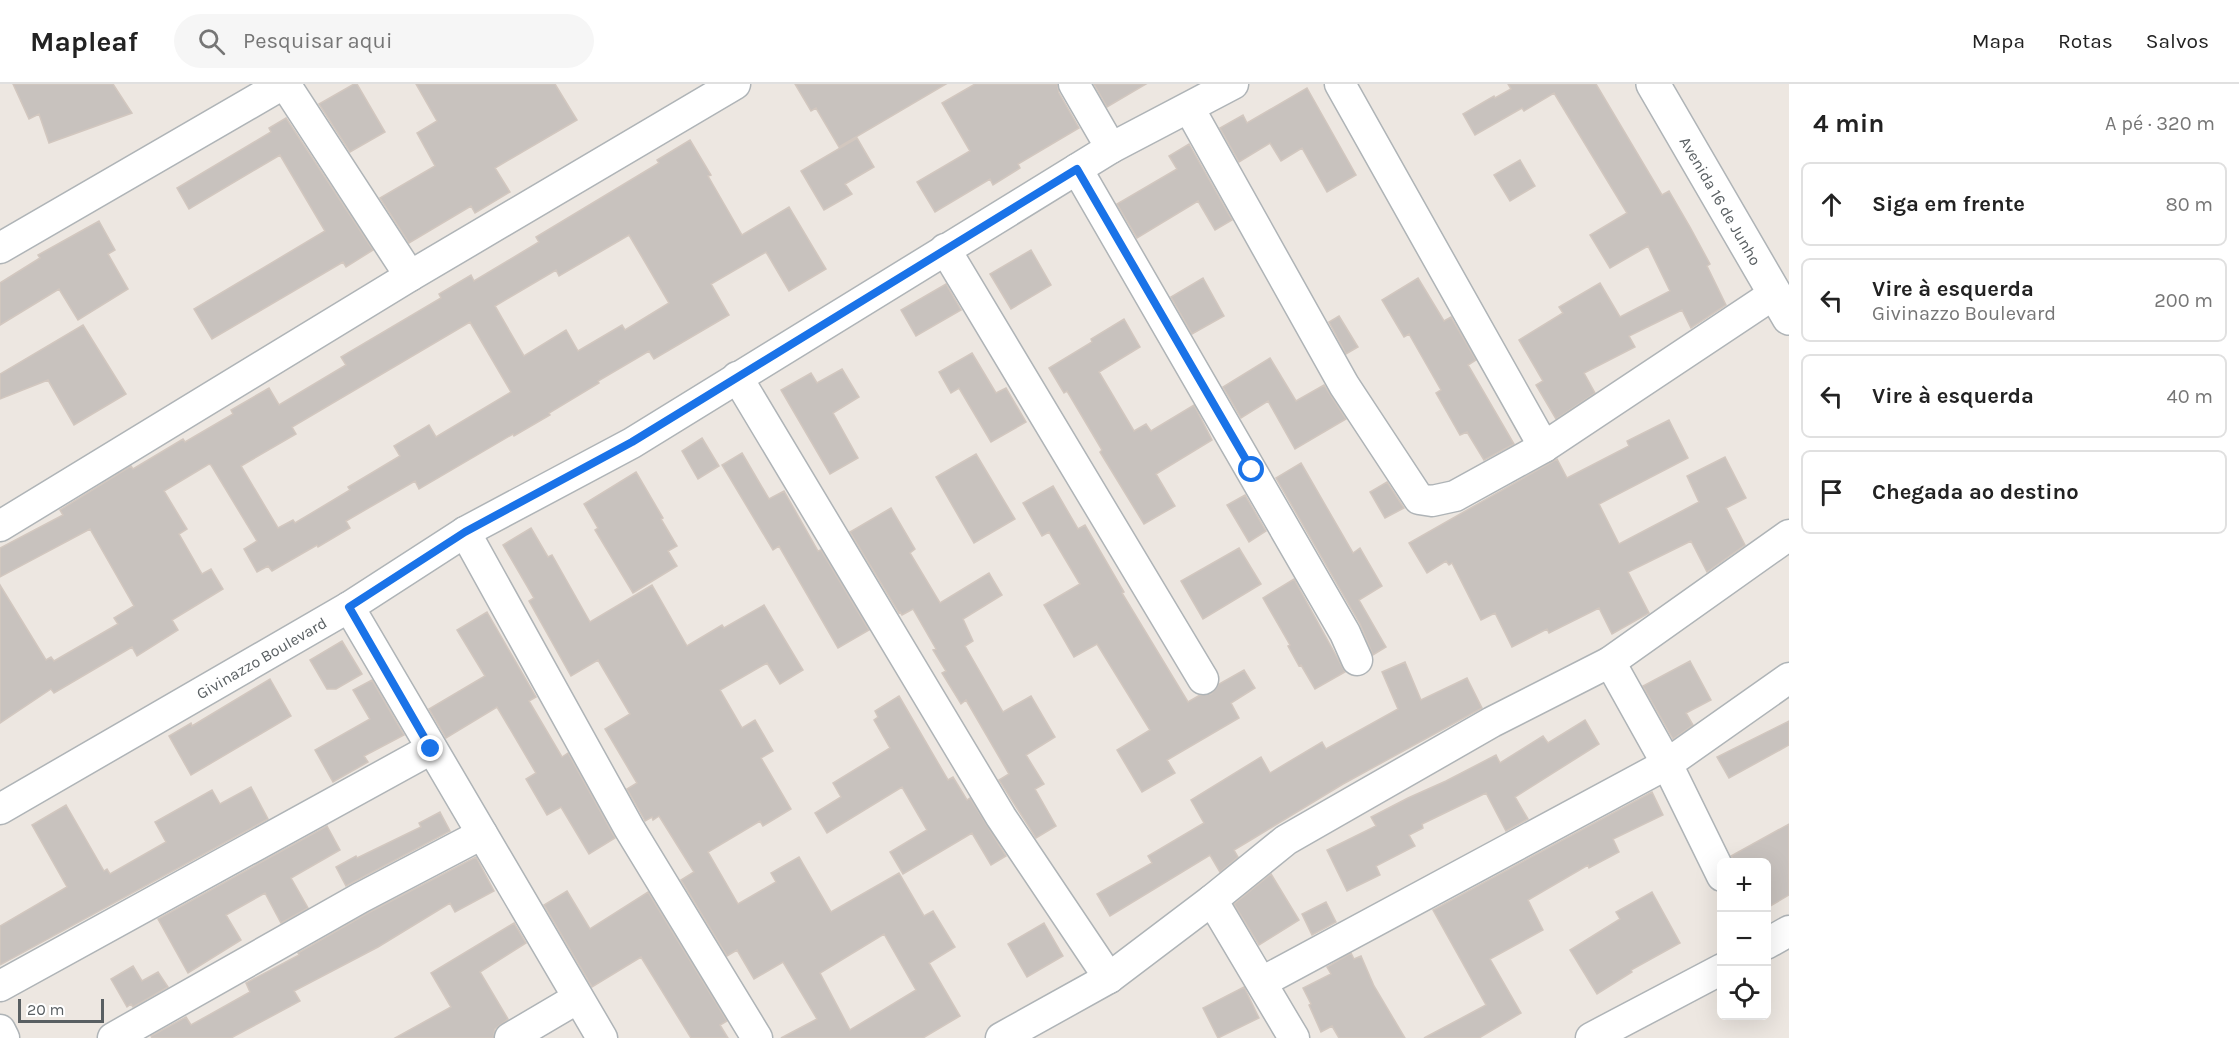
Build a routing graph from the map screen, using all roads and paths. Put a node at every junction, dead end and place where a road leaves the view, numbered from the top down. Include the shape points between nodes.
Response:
1 (284, 84) edge
2 (735, 84) edge
3 (1074, 84) edge
4 (1233, 84) edge
5 (1340, 84) edge
6 (1653, 84) edge
7 (1189, 108) junction
8 (1111, 148) junction
9 (1077, 169) junction
10 (0, 248) edge
11 (945, 249) junction
12 (410, 276) junction
13 (1782, 306) edge
14 (737, 377) junction
15 (1544, 447) junction
16 (0, 526) edge
17 (465, 532) junction
18 (1789, 536) edge
19 (349, 607) junction
20 (1357, 660) dead end
21 (1610, 662) junction
22 (1789, 678) edge
23 (1203, 679) dead end
24 (431, 749) junction
25 (1667, 764) junction
26 (3, 800) edge
27 (482, 834) junction
28 (1717, 866) edge
29 (1212, 900) junction
30 (1789, 931) edge
31 (1771, 942) edge
32 (1717, 972) edge
33 (1109, 978) junction
34 (1262, 982) junction
35 (0, 986) edge
36 (578, 998) junction
37 (0, 1030) edge
38 (4, 1038) edge
39 (113, 1038) edge
40 (510, 1038) edge
41 (602, 1038) edge
42 (757, 1038) edge
43 (1001, 1038) edge
44 (1294, 1038) edge
45 (1591, 1038) edge

1 - 10 street
1 - 12 street
2 - 12 street
3 - 8 street
4 - 7 street, Givinazzo Boulevard
5 - 15 street
6 - 13 street, Avenida 16 de Junho
7 - 8 street, Givinazzo Boulevard
7 - 15 street via 1344,386 1419,499 1432,501 1455,496
8 - 9 street, Givinazzo Boulevard
9 - 11 street, Givinazzo Boulevard
9 - 20 street via 1258,480
11 - 14 street, Givinazzo Boulevard
11 - 23 street
12 - 16 street
13 - 15 street
14 - 17 street, Givinazzo Boulevard via 632,442
14 - 33 street via 1001,817
17 - 19 street, Givinazzo Boulevard
17 - 42 street via 629,828
18 - 21 street
19 - 24 street
19 - 26 street, Givinazzo Boulevard
21 - 25 street
21 - 29 street via 1492,722 1286,840
22 - 25 street
24 - 27 street
24 - 35 street
25 - 28 street
25 - 34 street
27 - 36 street
27 - 39 street via 360,898
29 - 33 street
29 - 34 street
30 - 31 street
32 - 45 street
33 - 43 street
34 - 44 street
36 - 40 street
36 - 41 street
37 - 38 street

